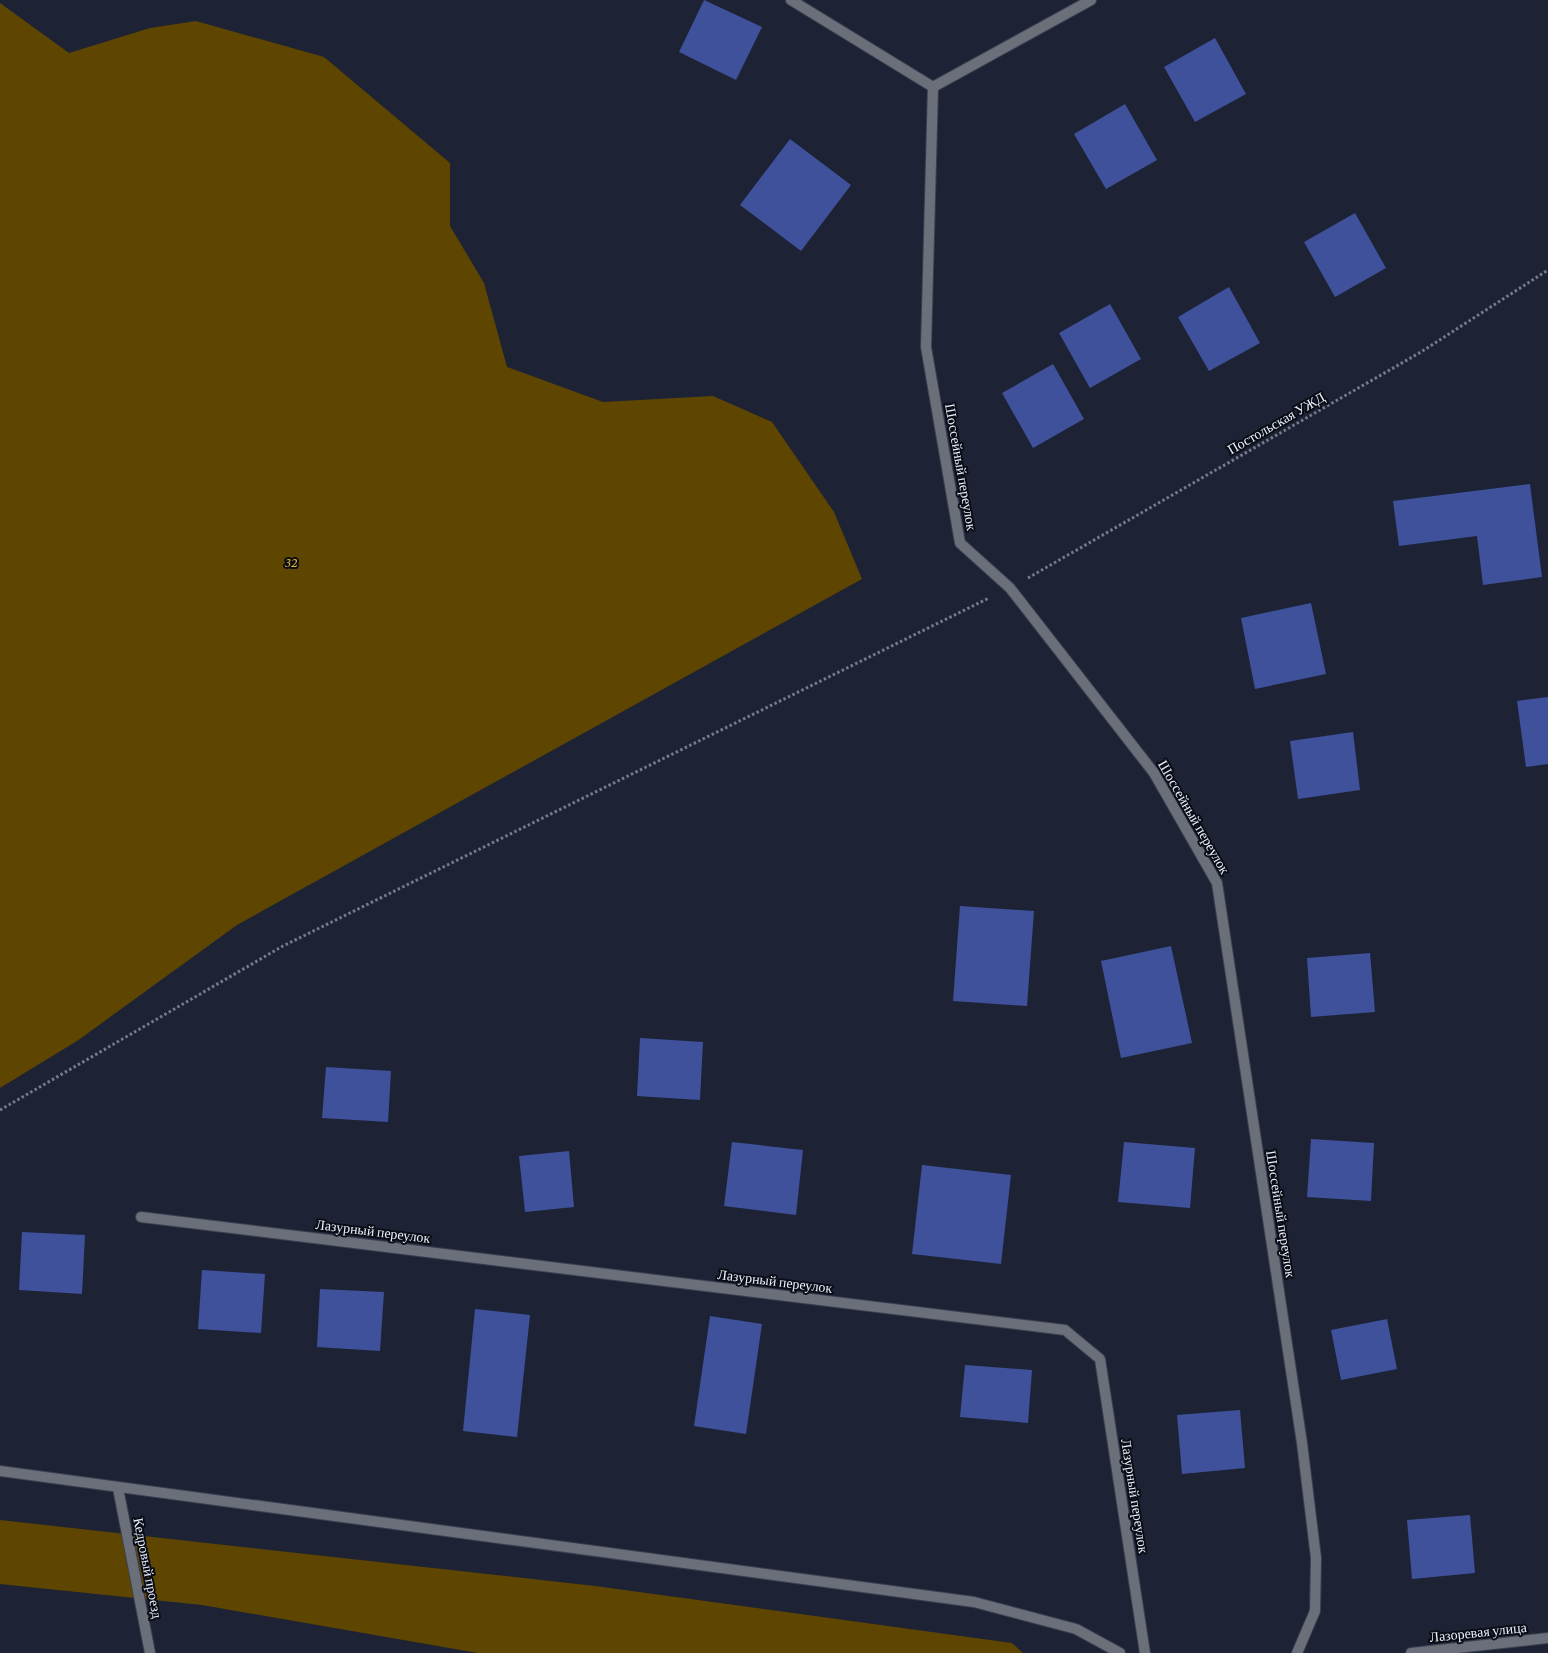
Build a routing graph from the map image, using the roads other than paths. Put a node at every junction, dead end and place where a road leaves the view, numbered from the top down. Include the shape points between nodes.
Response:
1 (791, 0) edge
2 (1091, 0) edge
3 (933, 87) junction
4 (140, 1216) dead end
5 (0, 1471) edge
6 (118, 1488) junction
7 (1548, 1638) edge
8 (150, 1653) edge
9 (1120, 1653) edge
10 (1145, 1653) edge
11 (1297, 1653) edge
12 (1410, 1653) edge

1 - 3 street
2 - 3 street
3 - 11 street, Шоссейный переулок via 926,347 960,543 1010,588 1154,773 1217,883 1302,1443 1316,1558 1315,1611
4 - 10 street, Лазурный переулок via 1065,1330 1100,1359
5 - 6 street
6 - 8 street, Кедровый проезд
6 - 9 street via 974,1602 1076,1629
7 - 12 street, Лазоревая улица

